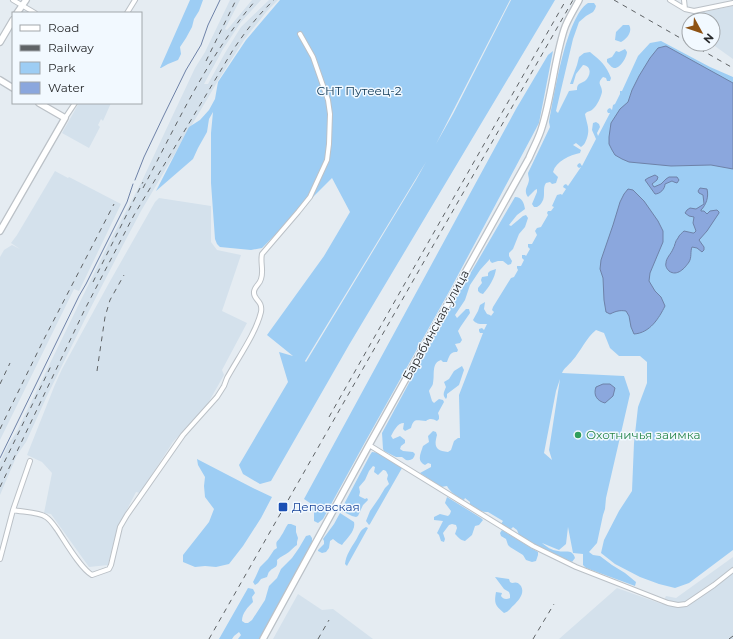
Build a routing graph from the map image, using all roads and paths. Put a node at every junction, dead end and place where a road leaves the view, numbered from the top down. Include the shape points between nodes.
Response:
1 (13, 0) edge
2 (26, 0) edge
3 (135, 0) edge
4 (579, 0) edge
5 (670, 0) edge
6 (684, 0) edge
7 (720, 0) edge
8 (733, 3) edge
9 (22, 5) junction
10 (721, 5) junction
11 (684, 9) junction
12 (18, 12) edge
13 (33, 12) edge
14 (128, 12) edge
15 (12, 22) edge
16 (300, 34) dead end
17 (0, 42) edge
18 (0, 80) edge
19 (12, 87) edge
20 (41, 104) edge
21 (74, 104) edge
22 (65, 118) junction
23 (0, 231) edge
24 (369, 445) junction
25 (30, 460) dead end
26 (13, 510) junction
27 (0, 559) edge
28 (733, 570) edge
29 (264, 639) edge

1 - 9 street
2 - 9 main road
3 - 14 street
4 - 24 main road, Барабинская улица via 564,28 542,130 529,158
5 - 11 street
6 - 11 street
7 - 10 street
8 - 10 street
9 - 12 main road
9 - 13 street
10 - 11 street via 694,11
15 - 17 main road
16 - 26 street via 313,57 328,100 329,144 326,160 310,198 262,254 261,279 254,290 261,306 258,323 226,378 224,386 183,435 127,515 120,528 109,569 92,575 86,572 46,517
18 - 19 main road
20 - 22 main road
21 - 22 street
22 - 23 main road
24 - 28 street via 533,546 576,567 668,603 686,604
24 - 29 main road, Барабинская улица
25 - 26 street
26 - 27 street

